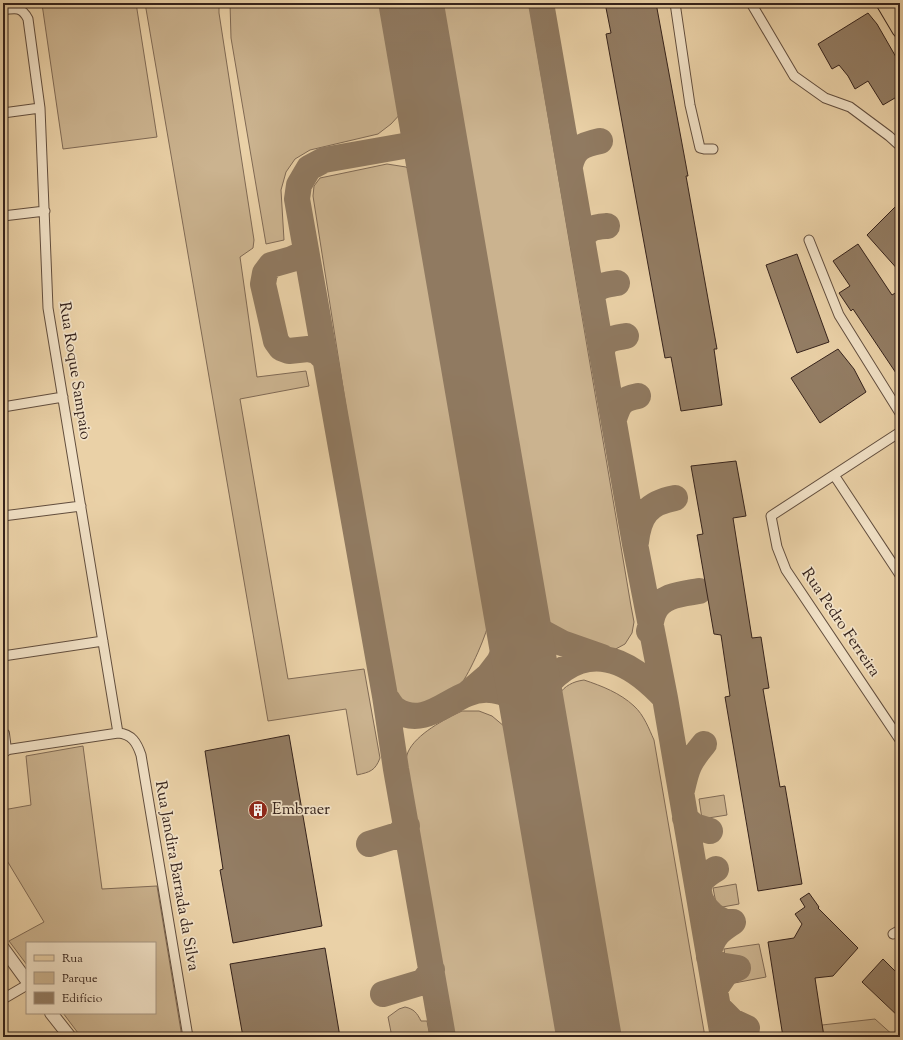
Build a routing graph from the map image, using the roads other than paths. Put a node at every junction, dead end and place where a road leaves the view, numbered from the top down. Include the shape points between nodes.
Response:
1 (675, 3) edge
2 (751, 3) edge
3 (884, 3) edge
4 (3, 10) edge
5 (900, 30) edge
6 (40, 108) junction
7 (3, 113) edge
8 (900, 146) edge
9 (713, 149) dead end
10 (45, 211) junction
11 (3, 216) edge
12 (809, 240) dead end
13 (63, 397) junction
14 (3, 407) edge
15 (900, 413) edge
16 (900, 432) edge
17 (834, 475) junction
18 (81, 506) junction
19 (3, 516) edge
20 (900, 575) edge
21 (103, 641) junction
22 (3, 656) edge
23 (118, 733) junction
24 (3, 734) edge
25 (900, 740) edge
26 (4, 750) edge
27 (3, 948) edge
28 (26, 980) edge
29 (26, 986) edge
30 (3, 999) edge
31 (52, 1014) edge
32 (70, 1037) edge
33 (188, 1037) edge

1 - 9 street via 690,105 700,148
2 - 8 street via 794,76 826,98 850,107
3 - 5 main road
4 - 6 street, Rua Roque Sampaio via 16,8 25,12 28,19
6 - 7 street
6 - 10 street, Rua Roque Sampaio
10 - 11 street
10 - 13 street, Rua Roque Sampaio via 48,308
12 - 15 street via 839,315
13 - 14 street
13 - 18 street, Rua Roque Sampaio
16 - 17 street
17 - 20 street
17 - 25 street, Rua Pedro Ferreira via 771,516 777,547 786,570
18 - 19 street
18 - 21 street, Rua Roque Sampaio
21 - 22 street
21 - 23 street, Rua Roque Sampaio
23 - 26 street
23 - 33 street, Rua Jandira Barrada da Silva via 129,736 137,744 140,755
24 - 26 street
27 - 28 street
29 - 30 street
31 - 32 street

